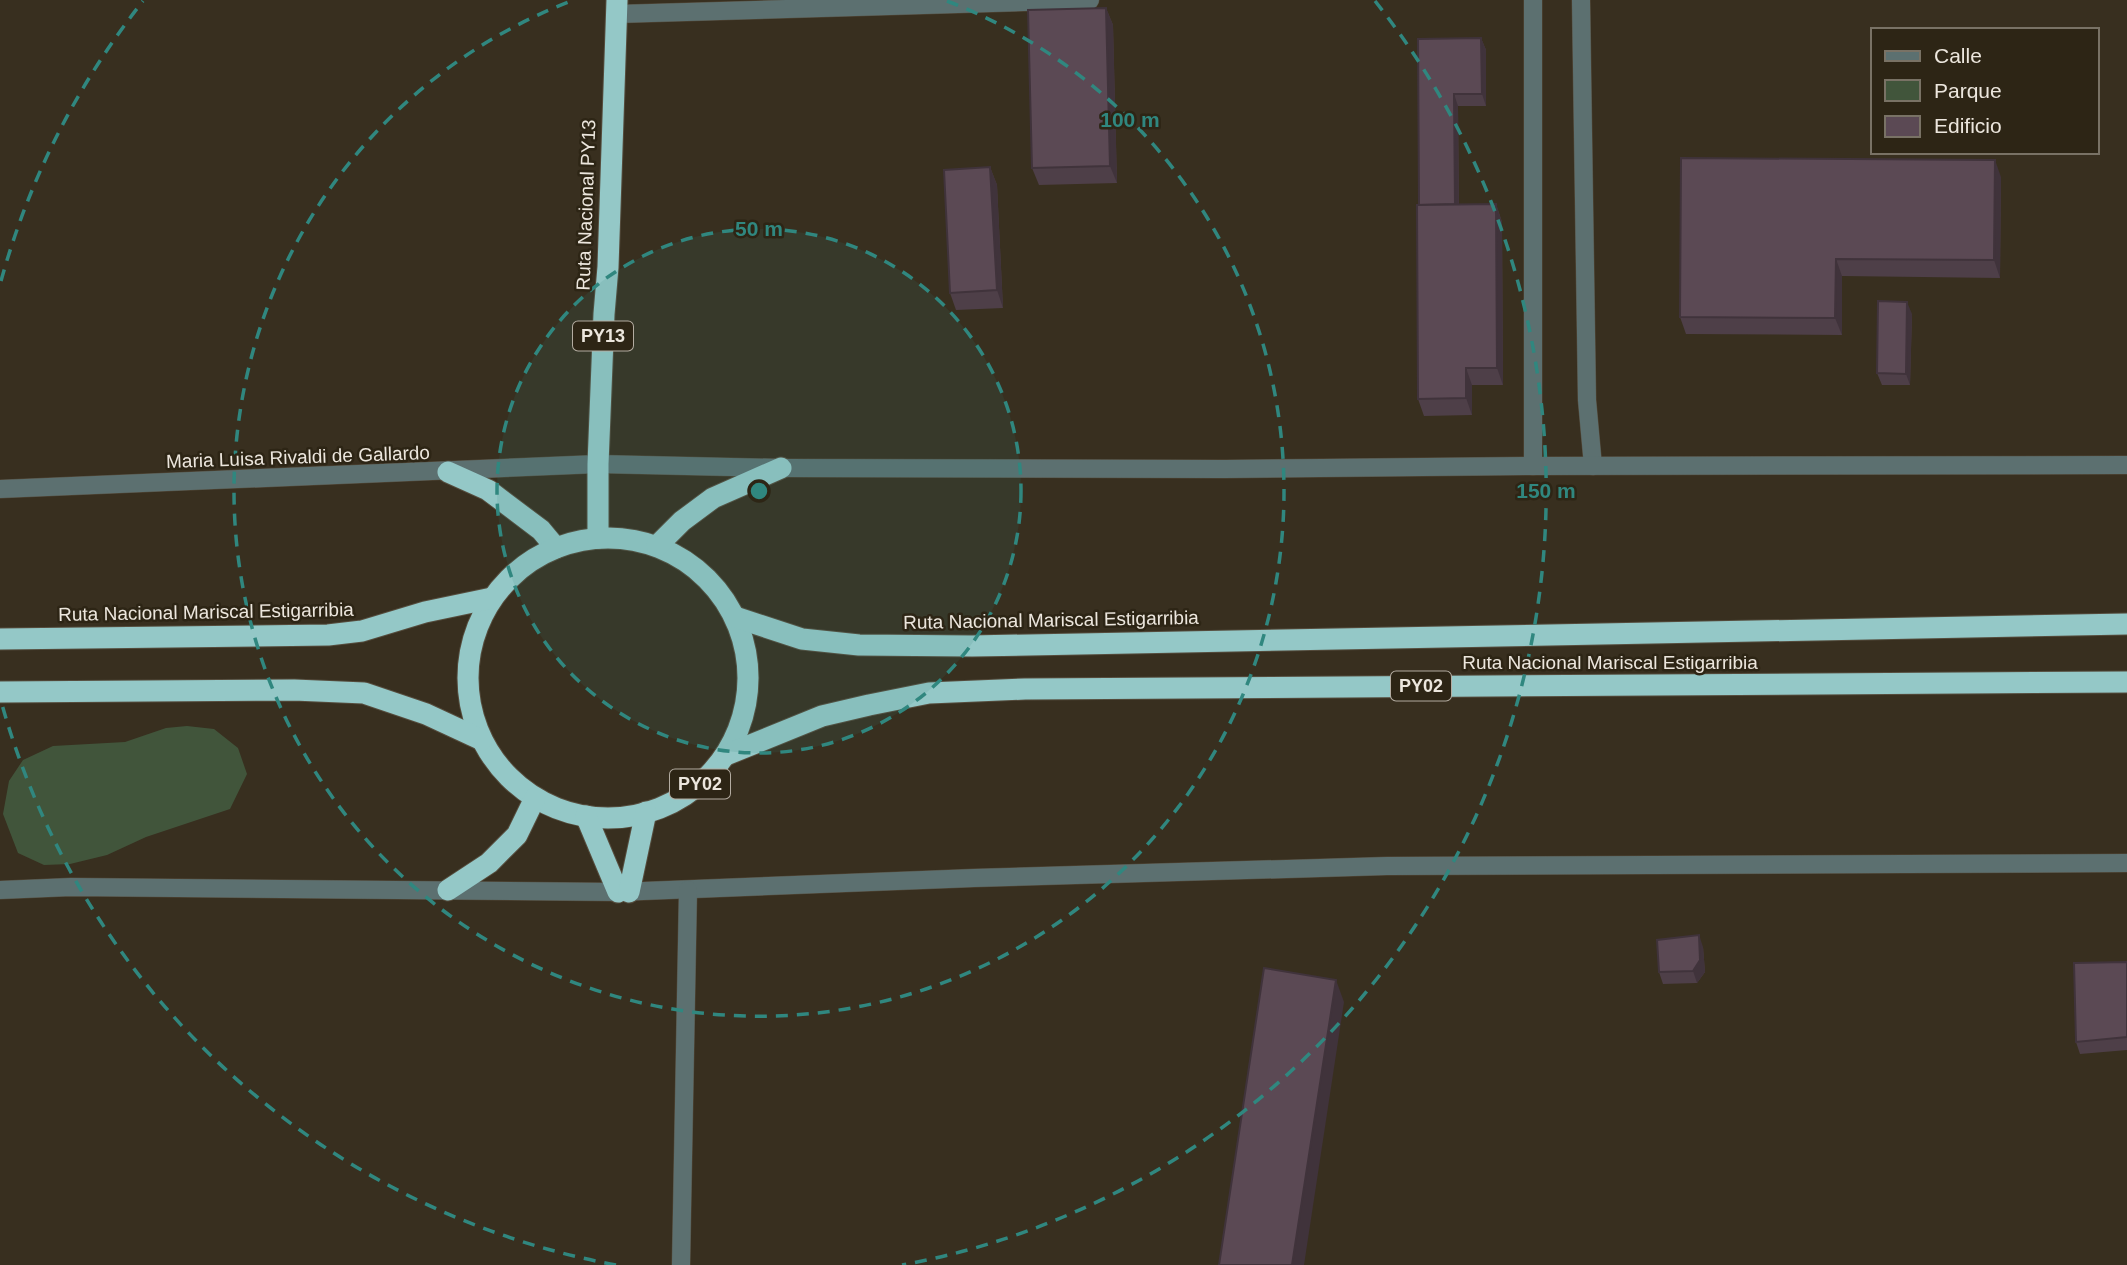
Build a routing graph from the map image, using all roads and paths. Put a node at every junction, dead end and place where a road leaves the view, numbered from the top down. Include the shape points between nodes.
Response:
1 (1090, 0) edge
2 (1533, 0) edge
3 (1581, 0) edge
4 (617, 7) edge
5 (598, 464) junction
6 (2127, 465) edge
7 (1533, 466) junction
8 (1592, 466) junction
9 (781, 468) junction
10 (448, 472) junction
11 (0, 489) edge
12 (598, 538) junction
13 (657, 546) junction
14 (556, 548) junction
15 (492, 598) junction
16 (736, 617) junction
17 (2127, 624) edge
18 (0, 639) edge
19 (2127, 682) edge
20 (0, 692) edge
21 (482, 740) junction
22 (726, 755) junction
23 (536, 798) junction
24 (646, 812) junction
25 (586, 816) junction
26 (2127, 863) edge
27 (0, 890) edge
28 (448, 890) junction
29 (688, 890) junction
30 (624, 892) junction
31 (681, 1265) edge

1 - 4 street
2 - 7 street
3 - 8 street
4 - 5 highway, Ruta Nacional PY13 / PY13
5 - 9 street, Maria Luisa Rivaldi de Gallardo
5 - 10 street, Maria Luisa Rivaldi de Gallardo
5 - 12 highway, Ruta Nacional PY13 / PY13
6 - 8 street, Maria Luisa Rivaldi de Gallardo
7 - 8 street, Maria Luisa Rivaldi de Gallardo
7 - 9 street, Maria Luisa Rivaldi de Gallardo
9 - 13 highway via 713,498
10 - 11 street, Maria Luisa Rivaldi de Gallardo
10 - 14 highway via 488,490 541,530
12 - 13 highway, PY02 via 628,538
12 - 14 highway, PY02
13 - 16 highway, PY02 via 705,575
14 - 15 highway, PY02 via 516,571
15 - 18 highway, Ruta Nacional Mariscal Estigarribia via 362,631 328,635
15 - 21 highway, PY02 via 480,619 468,667 468,692
16 - 17 highway, Ruta Nacional Mariscal Estigarribia via 802,639 959,646
16 - 22 highway, PY02 via 747,651 749,687 742,722
19 - 22 highway, Ruta Nacional Mariscal Estigarribia / PY02 via 929,693 822,716
20 - 21 highway via 364,693
21 - 23 highway, PY02 via 504,772
22 - 24 highway, PY02 via 688,793
23 - 25 highway, PY02
23 - 28 highway via 517,835 489,863
24 - 25 highway, PY02 via 612,818
24 - 30 highway
25 - 30 highway
26 - 29 street via 1387,866
27 - 28 street
28 - 30 street
29 - 30 street
29 - 31 street

